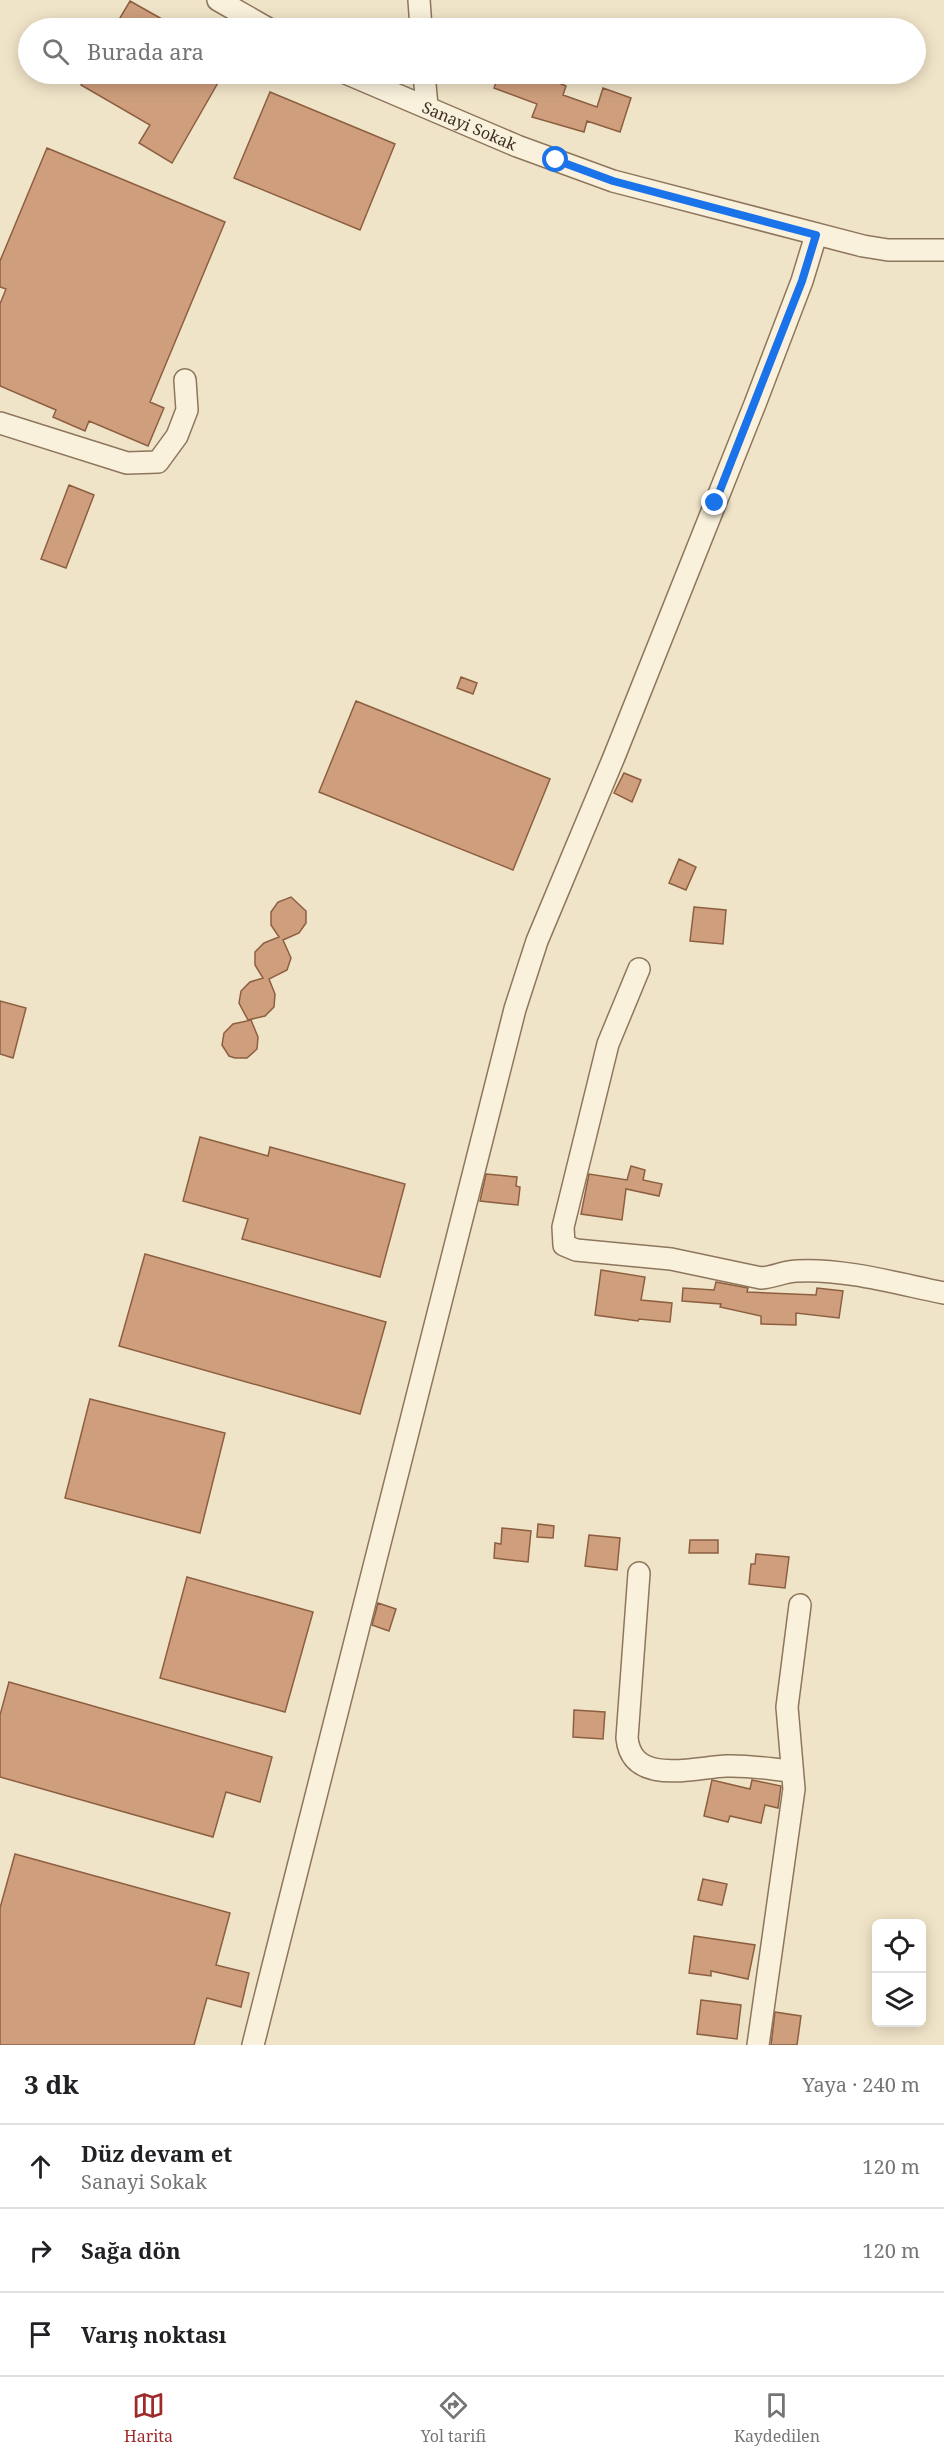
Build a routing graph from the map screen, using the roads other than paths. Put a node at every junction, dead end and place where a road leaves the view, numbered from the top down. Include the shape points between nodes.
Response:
1 (218, 0) edge
2 (419, 0) edge
3 (250, 18) edge
4 (420, 18) edge
5 (373, 84) edge
6 (425, 84) edge
7 (427, 106) junction
8 (816, 235) junction
9 (944, 250) edge
10 (185, 380) dead end
11 (0, 423) edge
12 (639, 969) dead end
13 (944, 1293) edge
14 (639, 1573) dead end
15 (800, 1605) dead end
16 (792, 1771) junction
17 (253, 2045) edge
18 (758, 2045) edge

1 - 3 street
2 - 4 street
5 - 7 street, Sanayi Sokak
6 - 7 street
7 - 8 street, Sanayi Sokak via 518,146 613,181
8 - 9 street, Sanayi Sokak via 888,250
8 - 17 street via 755,404 537,940 515,1009
10 - 11 street via 187,410 177,436 158,462 127,463
12 - 13 street via 608,1044 563,1227 564,1245 568,1249 671,1259 761,1278 775,1278 794,1270 817,1271
14 - 16 street via 627,1738 632,1755 644,1766 659,1769 742,1766
15 - 16 street via 787,1707
16 - 18 street via 794,1789

